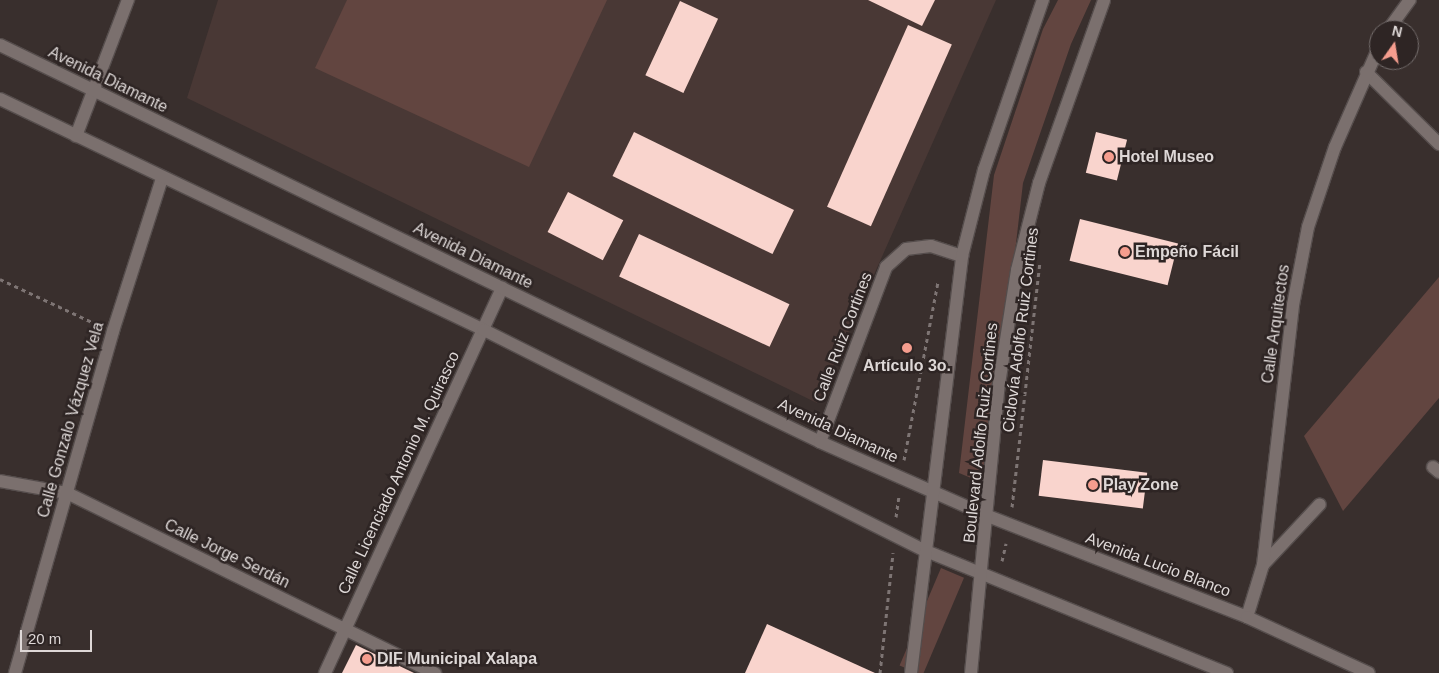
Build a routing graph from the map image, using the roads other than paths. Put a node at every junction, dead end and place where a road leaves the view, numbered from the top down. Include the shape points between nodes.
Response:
1 (128, 0) edge
2 (1043, 0) edge
3 (1104, 0) edge
4 (1410, 0) edge
5 (1395, 20) edge
6 (0, 45) edge
7 (1369, 66) edge
8 (1366, 72) junction
9 (95, 92) junction
10 (0, 99) edge
11 (76, 136) junction
12 (1439, 144) edge
13 (162, 178) junction
14 (962, 256) junction
15 (502, 288) junction
16 (484, 330) junction
17 (820, 442) junction
18 (0, 481) edge
19 (933, 492) junction
20 (67, 493) junction
21 (1320, 504) dead end
22 (988, 516) junction
23 (926, 550) junction
24 (1263, 565) junction
25 (981, 575) junction
26 (1247, 617) junction
27 (343, 630) junction
28 (15, 673) edge
29 (325, 673) edge
30 (435, 673) edge
31 (911, 673) edge
32 (971, 673) edge
33 (1227, 673) edge
34 (1369, 673) edge

1 - 9 main road
2 - 14 main road via 984,170
3 - 22 main road, Boulevard Adolfo Ruiz Cortines via 1040,183 1018,270 999,384
4 - 5 main road
6 - 9 main road, Avenida Diamante
7 - 8 main road, Calle Arquitectos
8 - 12 main road
8 - 24 main road, Calle Arquitectos via 1308,227 1294,306
9 - 11 main road
9 - 15 main road, Avenida Diamante
10 - 11 main road
11 - 13 main road
13 - 16 main road
13 - 20 main road, Calle Gonzalo Vázquez Vela via 113,331
14 - 17 main road, Calle Ruiz Cortines via 931,246 906,249 886,267
14 - 19 main road
15 - 16 main road, Calle Licenciado Antonio M. Quirasco
15 - 17 main road, Avenida Diamante
16 - 23 main road
16 - 27 main road, Calle Licenciado Antonio M. Quirasco
17 - 19 main road, Avenida Diamante
18 - 20 main road, Calle Jorge Serdán
19 - 22 main road, Avenida Lucio Blanco
19 - 23 main road
20 - 27 main road, Calle Jorge Serdán
20 - 28 main road, Calle Gonzalo Vázquez Vela
21 - 24 main road
22 - 25 main road, Boulevard Adolfo Ruiz Cortines
22 - 26 main road, Avenida Lucio Blanco
23 - 25 main road
23 - 31 main road
24 - 26 main road, Calle Arquitectos
25 - 32 main road, Boulevard Adolfo Ruiz Cortines
25 - 33 main road
26 - 34 main road, Avenida Lucio Blanco
27 - 29 main road, Calle Licenciado Antonio M. Quirasco
27 - 30 main road, Calle Jorge Serdán

